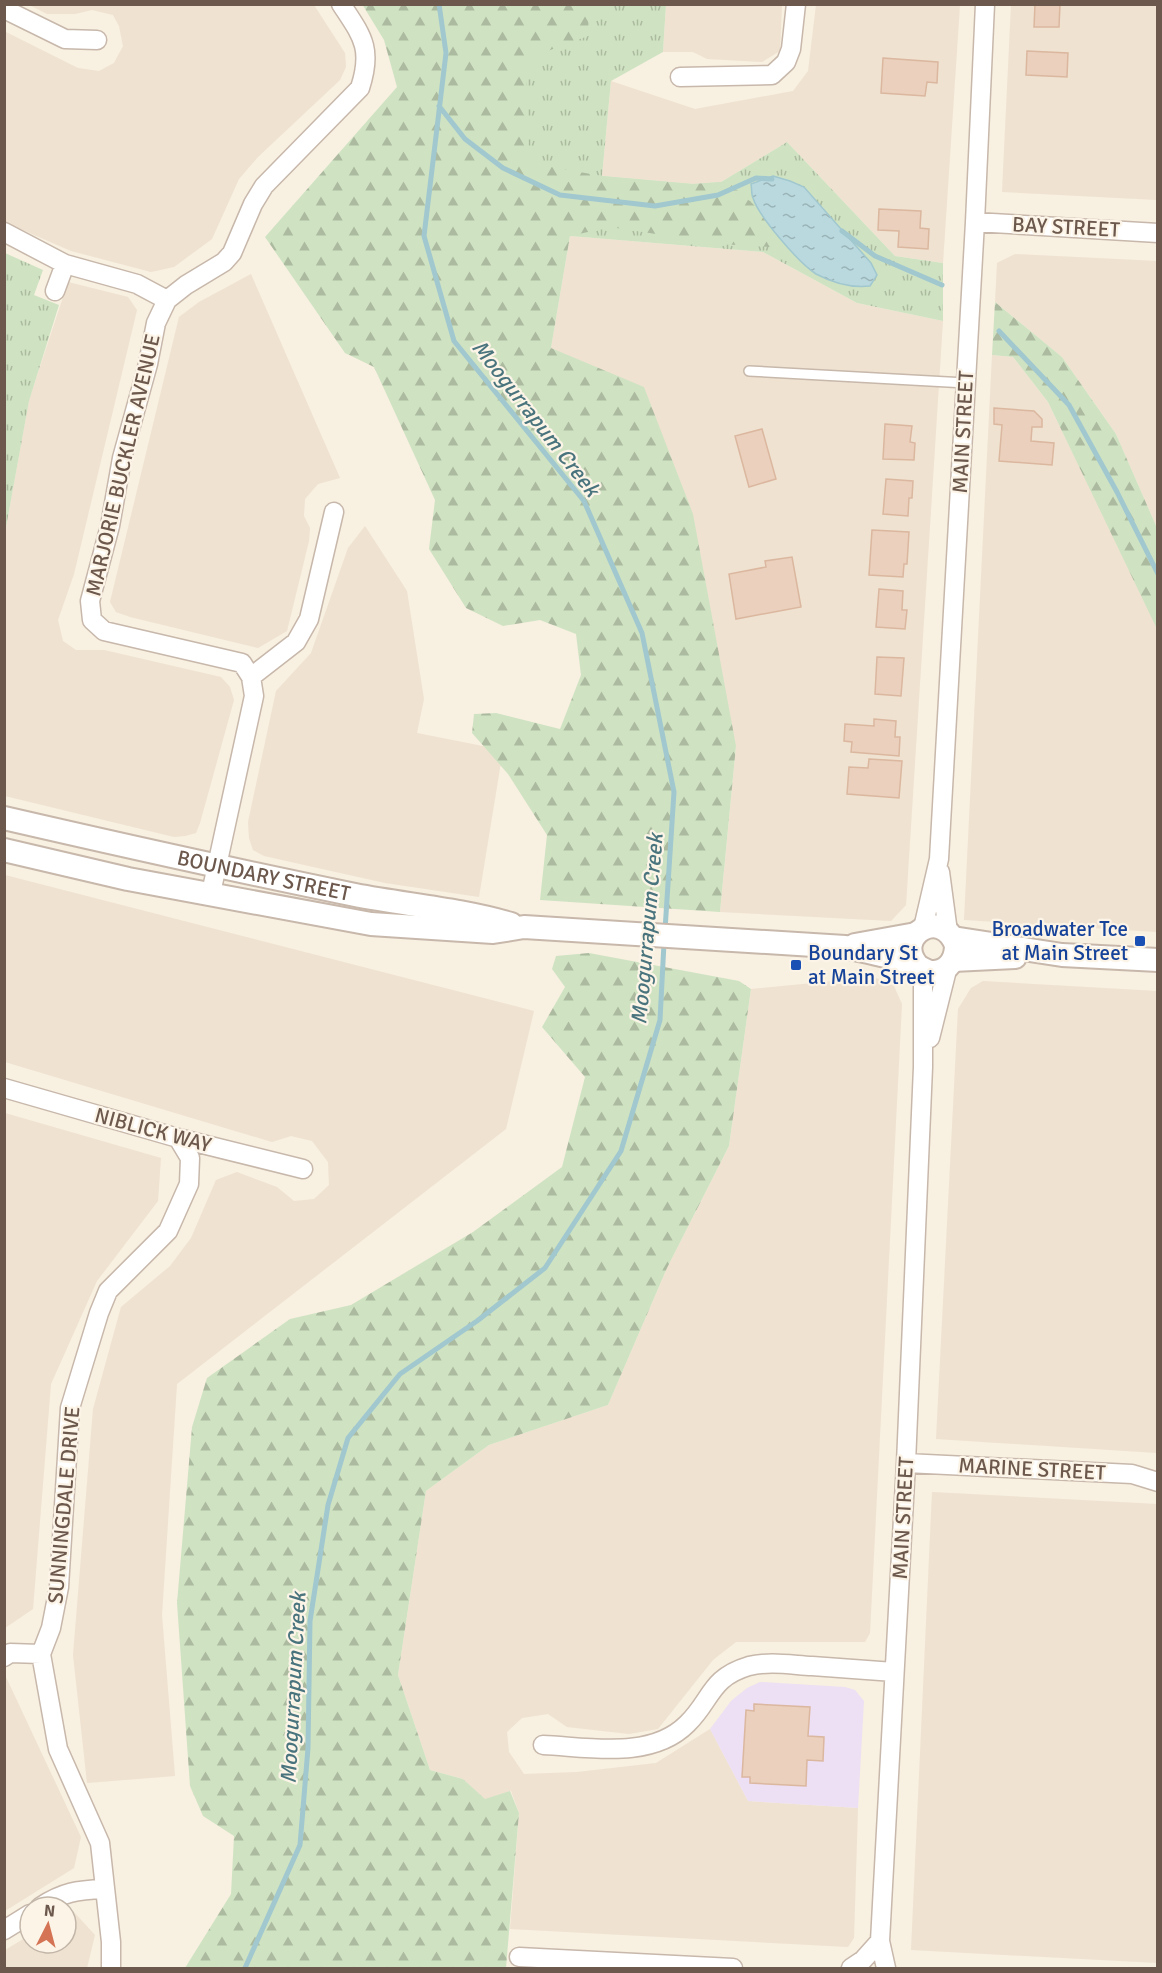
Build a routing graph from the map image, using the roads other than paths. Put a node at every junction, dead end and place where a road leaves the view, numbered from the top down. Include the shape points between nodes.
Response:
1 (341, 4) edge
2 (796, 4) edge
3 (985, 4) edge
4 (4, 9) edge
5 (97, 40) dead end
6 (680, 77) dead end
7 (975, 222) junction
8 (4, 232) edge
9 (1158, 232) edge
10 (65, 264) junction
11 (55, 291) dead end
12 (167, 300) junction
13 (749, 371) dead end
14 (966, 383) junction
15 (334, 512) dead end
16 (251, 677) junction
17 (4, 818) edge
18 (4, 850) edge
19 (939, 859) junction
20 (216, 867) junction
21 (211, 893) junction
22 (524, 927) junction
23 (920, 931) junction
24 (951, 935) junction
25 (845, 947) junction
26 (1062, 955) junction
27 (1158, 960) edge
28 (950, 963) junction
29 (920, 967) junction
30 (923, 1066) junction
31 (4, 1088) edge
32 (178, 1138) junction
33 (303, 1169) dead end
34 (906, 1463) junction
35 (1158, 1482) edge
36 (41, 1654) junction
37 (4, 1657) edge
38 (894, 1672) junction
39 (543, 1745) dead end
40 (104, 1889) junction
41 (64, 1895) edge
42 (18, 1921) edge
43 (4, 1930) edge
44 (880, 1941) junction
45 (519, 1957) dead end
46 (111, 1968) edge
47 (733, 1968) edge
48 (850, 1968) edge
49 (886, 1968) edge

1 - 12 street, MARJORIE BUCKLER AVENUE via 363,38 364,75 360,88 264,186 224,262
2 - 6 street via 786,62 772,75
3 - 7 street, MAIN STREET
4 - 5 street via 65,39
7 - 9 street, BAY STREET
7 - 14 street, MAIN STREET
8 - 10 street
10 - 11 street
10 - 12 street via 137,284
12 - 16 street, MARJORIE BUCKLER AVENUE via 156,323 122,458 110,526 90,601 92,620 104,631 242,663
13 - 14 lane
14 - 19 street, MAIN STREET
15 - 16 street via 309,619 296,642
16 - 20 street via 254,696
17 - 20 street, BOUNDARY STREET
18 - 21 street, BOUNDARY STREET via 128,879
19 - 23 street, MAIN STREET
19 - 24 street, MAIN STREET
20 - 21 street
20 - 22 street, BOUNDARY STREET via 482,915
21 - 22 street, BOUNDARY STREET via 370,924 493,932
22 - 25 street, BOUNDARY STREET
23 - 24 street, BOUNDARY STREET via 936,926
23 - 25 street, BOUNDARY STREET
23 - 29 street via 912,939 910,953
24 - 26 street, BOUNDARY STREET
24 - 28 street via 956,945
25 - 29 street, BOUNDARY STREET
26 - 27 street, BOUNDARY STREET
26 - 28 street, BOUNDARY STREET
28 - 29 street, BOUNDARY STREET via 936,972
28 - 30 street, MAIN STREET
29 - 30 street, MAIN STREET
30 - 34 street, MAIN STREET
31 - 32 street, NIBLICK WAY
32 - 33 street, NIBLICK WAY
32 - 36 street, SUNNINGDALE DRIVE via 190,1158 189,1184 168,1231 108,1290 70,1408 59,1587
34 - 35 street, MARINE STREET via 1132,1474
34 - 38 street, MAIN STREET
36 - 37 street via 10,1653
36 - 40 street via 58,1749 100,1843
38 - 39 street via 771,1663 750,1666 729,1674 712,1688 689,1722 676,1734 655,1743 626,1748
38 - 44 street, MAIN STREET
40 - 41 street
40 - 46 street
42 - 43 street
44 - 48 street
44 - 49 street, MAIN STREET
45 - 47 street

